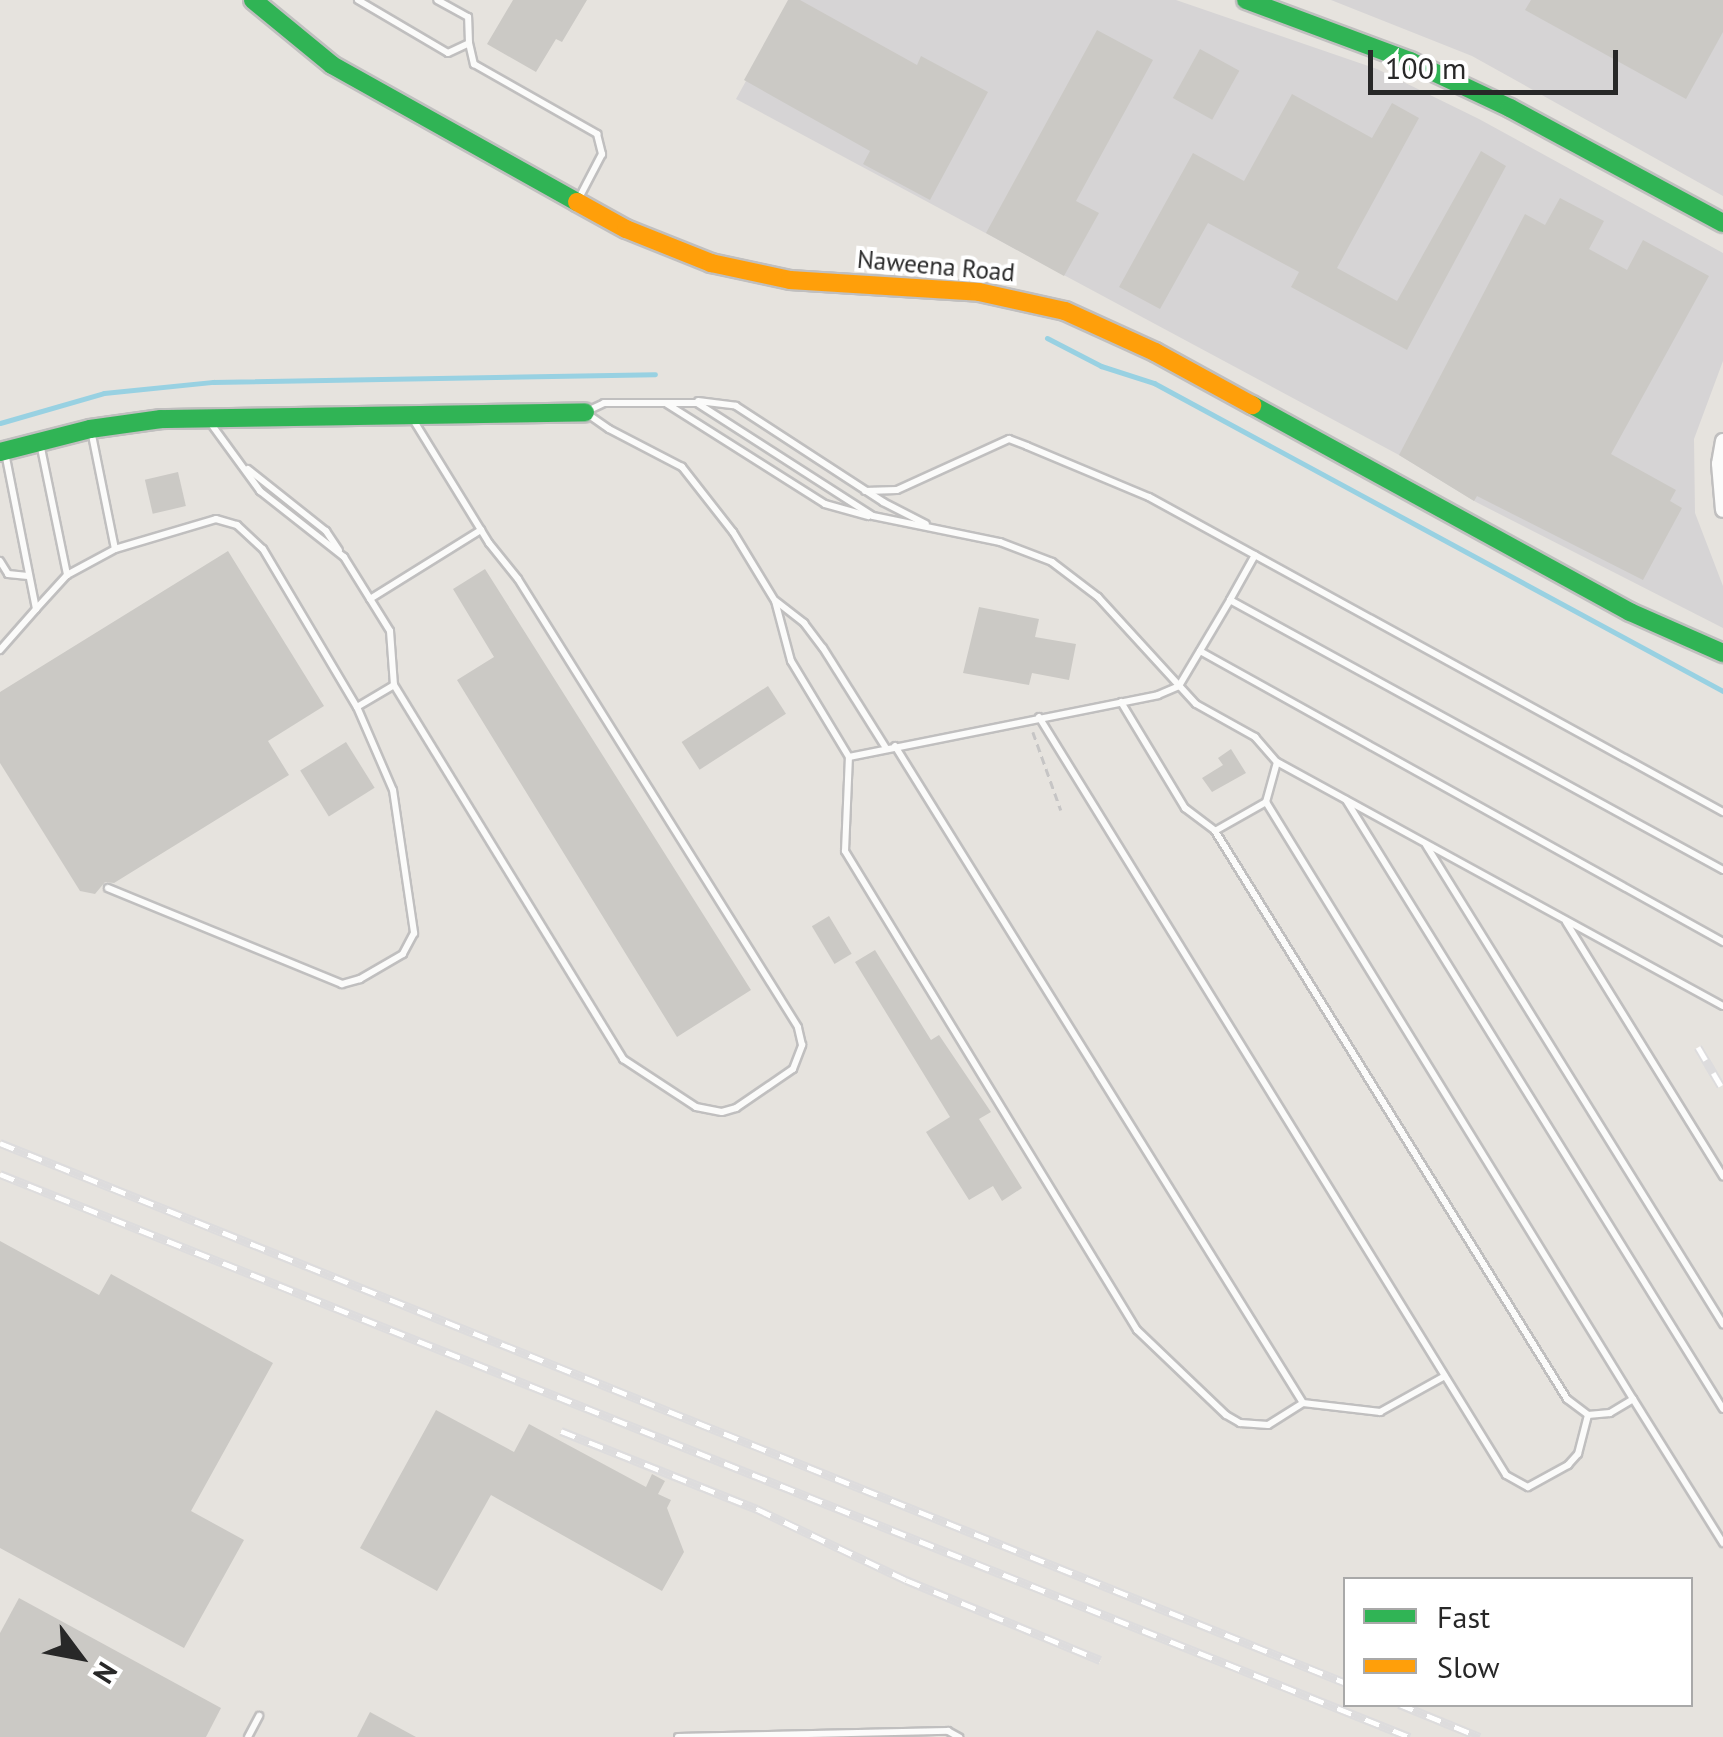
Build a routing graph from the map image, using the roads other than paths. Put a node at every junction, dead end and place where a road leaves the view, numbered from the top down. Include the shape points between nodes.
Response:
1 (253, 0) edge
2 (358, 0) edge
3 (437, 0) edge
4 (1246, 0) edge
5 (468, 43) junction
6 (577, 202) junction
7 (1723, 223) edge
8 (688, 401) junction
9 (656, 402) junction
10 (408, 412) junction
11 (586, 412) junction
12 (206, 417) junction
13 (90, 429) junction
14 (39, 440) junction
15 (1723, 441) edge
16 (2, 451) edge
17 (239, 462) junction
18 (866, 491) junction
19 (1723, 510) edge
20 (884, 519) junction
21 (481, 530) junction
22 (941, 530) junction
23 (115, 549) junction
24 (1255, 555) junction
25 (344, 557) junction
26 (0, 562) edge
27 (66, 574) junction
28 (4, 576) edge
29 (28, 576) junction
30 (370, 599) junction
31 (775, 600) junction
32 (1230, 600) junction
33 (36, 609) junction
34 (0, 650) edge
35 (1200, 651) junction
36 (1723, 653) edge
37 (394, 685) junction
38 (1179, 686) junction
39 (1121, 702) junction
40 (357, 707) junction
41 (1035, 718) junction
42 (890, 747) junction
43 (849, 757) junction
44 (1277, 762) junction
45 (1345, 799) junction
46 (1266, 802) junction
47 (1723, 812) edge
48 (1216, 830) junction
49 (1425, 843) junction
50 (1723, 870) edge
51 (108, 888) dead end
52 (1564, 919) junction
53 (1723, 942) edge
54 (1723, 1006) edge
55 (1723, 1176) edge
56 (1723, 1324) edge
57 (1445, 1376) junction
58 (1633, 1399) junction
59 (1303, 1403) junction
60 (1723, 1409) edge
61 (1588, 1415) junction
62 (1723, 1543) edge
63 (260, 1716) dead end
64 (248, 1737) edge
65 (678, 1737) edge
66 (959, 1737) edge

1 - 6 street, Naweena Road via 332,65
2 - 5 lane via 448,53
3 - 5 lane via 468,18
4 - 7 street via 1410,61
5 - 6 lane via 474,64 597,134 602,154
6 - 36 street, Naweena Road via 711,263 790,280 978,292 1065,312 1155,352 1630,612
8 - 9 lane
8 - 18 lane via 723,401
8 - 20 lane
9 - 11 lane via 604,403
9 - 20 lane via 677,408 838,510
10 - 11 street
10 - 12 street
10 - 21 lane
11 - 31 lane via 697,482
12 - 13 street
12 - 17 lane
13 - 14 street
13 - 23 lane
14 - 16 street
14 - 27 lane
15 - 19 street
16 - 29 lane
17 - 25 lane via 316,523
17 - 25 lane via 260,491
18 - 22 lane
18 - 24 lane via 896,490 1009,440 1149,497
20 - 22 lane
21 - 30 lane
21 - 37 lane via 798,1028 799,1059 786,1077 722,1112 696,1107 630,1067
22 - 38 lane via 1014,547 1074,576
23 - 27 lane
23 - 40 lane via 205,520 236,525 263,549
24 - 32 lane
24 - 47 lane
25 - 30 lane
26 - 28 lane
27 - 33 lane
28 - 29 lane
29 - 33 lane
30 - 37 lane via 390,631
31 - 42 lane via 804,623
31 - 43 lane via 791,661
32 - 35 lane
32 - 50 lane
33 - 34 lane
35 - 38 lane
35 - 53 lane
37 - 40 lane
38 - 39 lane
38 - 44 lane via 1196,704 1255,736
39 - 41 lane
39 - 48 lane via 1185,808
40 - 51 lane via 393,790 414,926 402,954 360,979 332,982
41 - 42 lane
41 - 57 lane
42 - 43 lane
42 - 59 lane
43 - 59 lane via 845,851 1137,1330 1240,1423 1268,1424
44 - 45 lane
44 - 46 lane
45 - 49 lane
45 - 60 lane
46 - 48 lane
46 - 58 lane
48 - 61 lane via 1567,1399
49 - 52 lane
49 - 56 lane
52 - 54 lane
52 - 55 lane
57 - 59 lane via 1380,1412
57 - 61 lane via 1506,1475 1521,1486 1536,1485 1573,1461
58 - 61 lane via 1610,1414
58 - 62 lane
63 - 64 lane
65 - 66 lane via 948,1731

